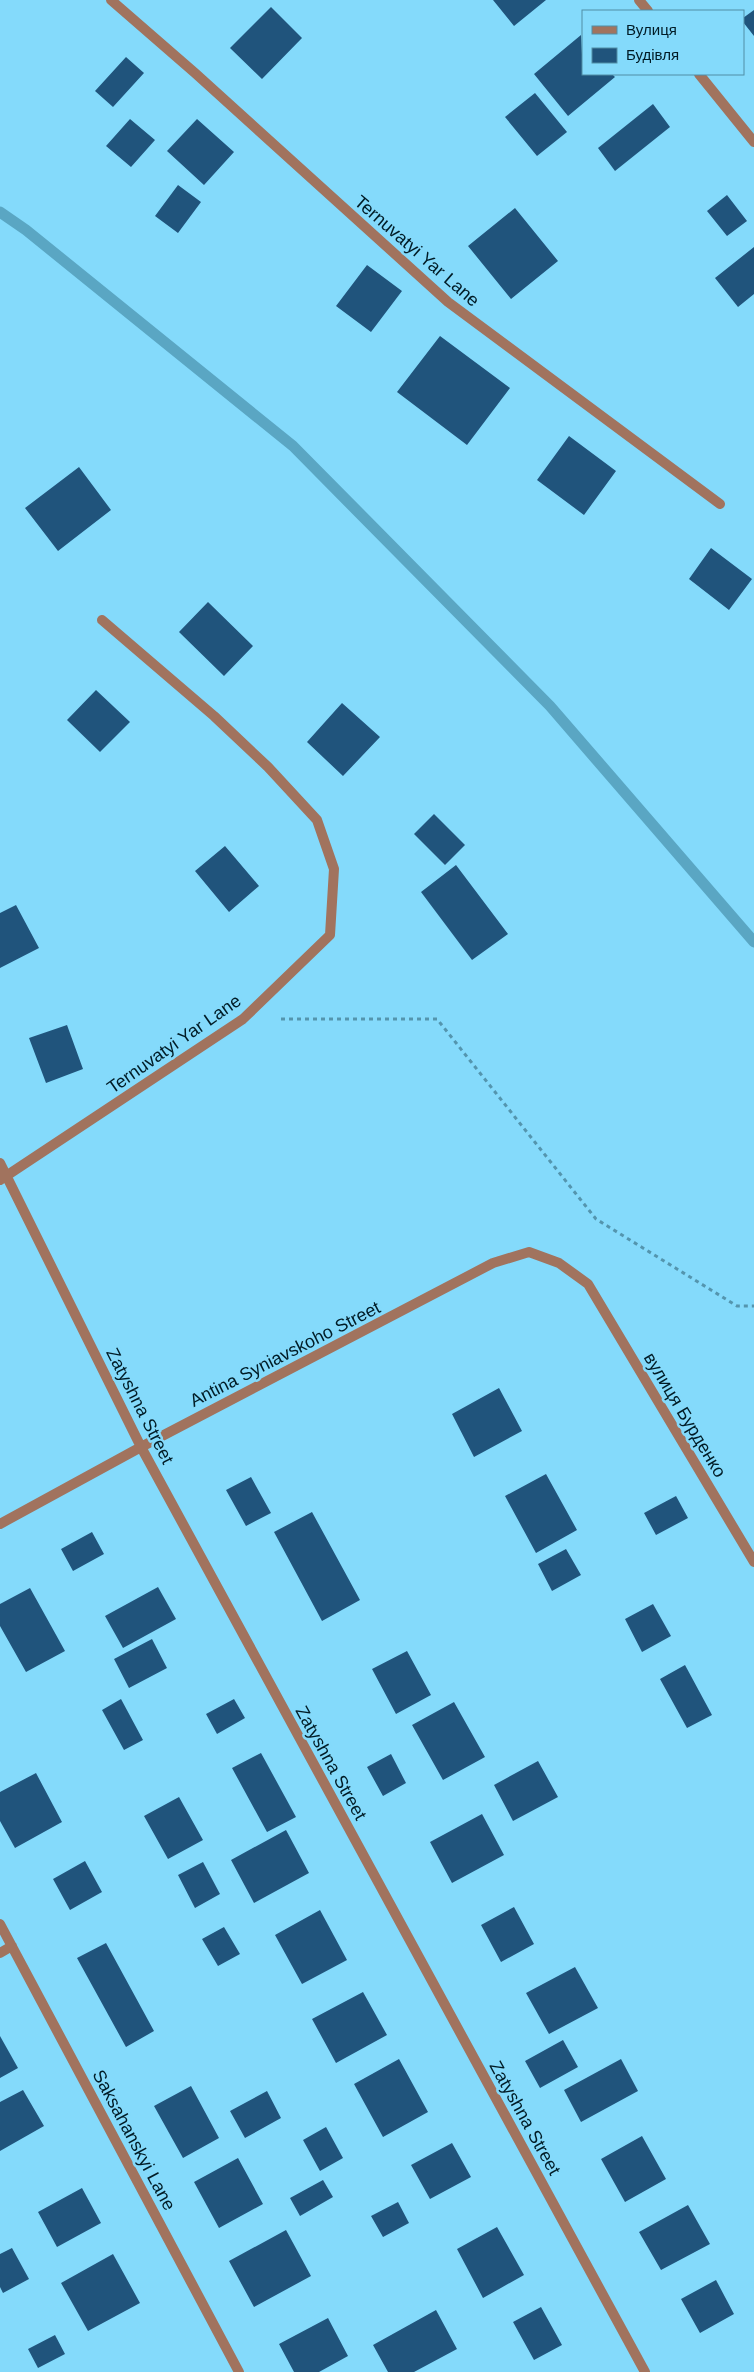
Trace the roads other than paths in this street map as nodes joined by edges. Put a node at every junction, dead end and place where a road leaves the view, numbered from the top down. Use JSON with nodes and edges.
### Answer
{"nodes":[{"id":1,"x":111,"y":0,"type":"edge"},
{"id":2,"x":639,"y":0,"type":"edge"},
{"id":3,"x":647,"y":10,"type":"edge"},
{"id":4,"x":700,"y":75,"type":"edge"},
{"id":5,"x":754,"y":142,"type":"edge"},
{"id":6,"x":720,"y":504,"type":"dead end"},
{"id":7,"x":102,"y":620,"type":"dead end"},
{"id":8,"x":0,"y":1163,"type":"edge"},
{"id":9,"x":4,"y":1178,"type":"edge"},
{"id":10,"x":588,"y":1284,"type":"joint"},
{"id":11,"x":141,"y":1447,"type":"junction"},
{"id":12,"x":0,"y":1524,"type":"edge"},
{"id":13,"x":754,"y":1562,"type":"edge"},
{"id":14,"x":0,"y":1924,"type":"edge"},
{"id":15,"x":12,"y":1946,"type":"junction"},
{"id":16,"x":0,"y":1953,"type":"edge"},
{"id":17,"x":239,"y":2372,"type":"edge"},
{"id":18,"x":645,"y":2372,"type":"edge"}],
"edges":[{"from":1,"to":6,"type":"street","name":"Ternuvatyi Yar Lane"},
{"from":2,"to":3,"type":"street"},
{"from":4,"to":5,"type":"street"},
{"from":7,"to":9,"type":"street","name":"Ternuvatyi Yar Lane"},
{"from":8,"to":9,"type":"street","name":"Zatyshna Street"},
{"from":9,"to":11,"type":"street","name":"Zatyshna Street"},
{"from":10,"to":11,"type":"street","name":"Antina Syniavskoho Street"},
{"from":10,"to":13,"type":"street","name":"вулиця Бурденко"},
{"from":11,"to":12,"type":"street","name":"Antina Syniavskoho Street"},
{"from":11,"to":18,"type":"street","name":"Zatyshna Street"},
{"from":14,"to":15,"type":"street","name":"Saksahanskyi Lane"},
{"from":15,"to":16,"type":"street"},
{"from":15,"to":17,"type":"street","name":"Saksahanskyi Lane"}]}
